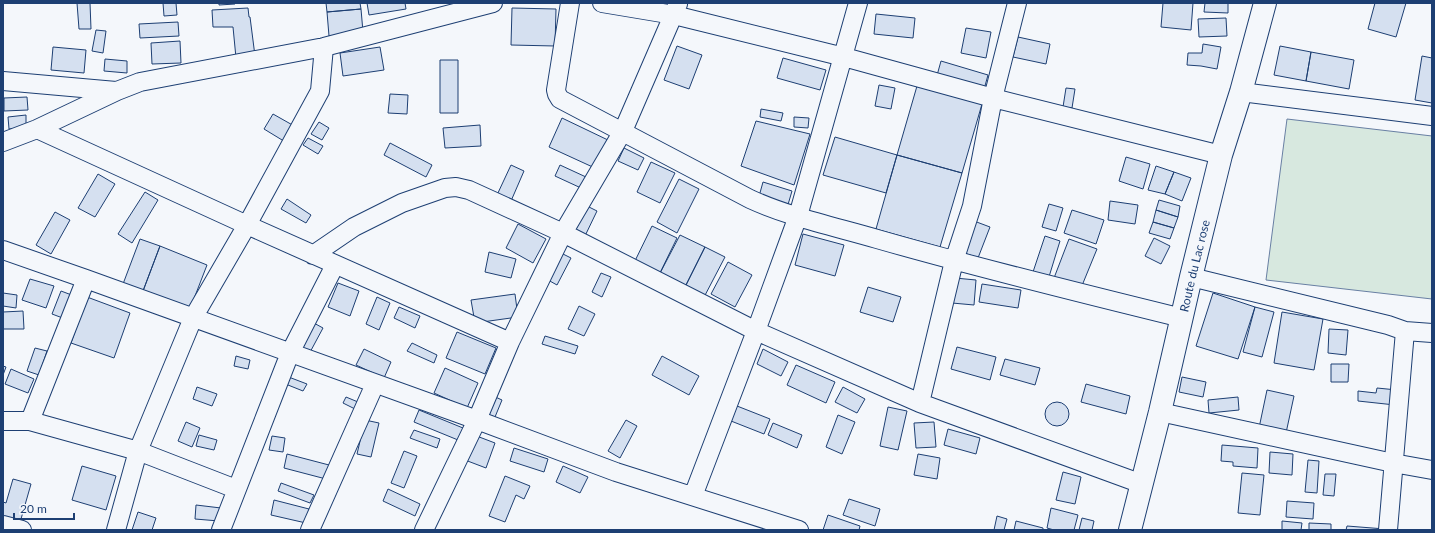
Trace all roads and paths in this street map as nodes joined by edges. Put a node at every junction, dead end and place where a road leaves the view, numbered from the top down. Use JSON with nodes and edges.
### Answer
{"nodes":[{"id":1,"x":493,"y":3,"type":"edge"},
{"id":2,"x":570,"y":3,"type":"edge"},
{"id":3,"x":602,"y":3,"type":"edge"},
{"id":4,"x":858,"y":3,"type":"edge"},
{"id":5,"x":1017,"y":3,"type":"edge"},
{"id":6,"x":1264,"y":3,"type":"edge"},
{"id":7,"x":676,"y":9,"type":"edge"},
{"id":8,"x":324,"y":47,"type":"junction"},
{"id":9,"x":844,"y":57,"type":"junction"},
{"id":10,"x":3,"y":81,"type":"edge"},
{"id":11,"x":117,"y":91,"type":"junction"},
{"id":12,"x":1241,"y":92,"type":"junction"},
{"id":13,"x":993,"y":98,"type":"junction"},
{"id":14,"x":1432,"y":116,"type":"edge"},
{"id":15,"x":38,"y":129,"type":"junction"},
{"id":16,"x":623,"y":131,"type":"junction"},
{"id":17,"x":3,"y":142,"type":"edge"},
{"id":18,"x":1221,"y":155,"type":"junction"},
{"id":19,"x":798,"y":216,"type":"junction"},
{"id":20,"x":247,"y":226,"type":"junction"},
{"id":21,"x":563,"y":233,"type":"junction"},
{"id":22,"x":3,"y":250,"type":"edge"},
{"id":23,"x":313,"y":255,"type":"junction"},
{"id":24,"x":954,"y":261,"type":"junction"},
{"id":25,"x":335,"y":265,"type":"junction"},
{"id":26,"x":1191,"y":276,"type":"junction"},
{"id":27,"x":86,"y":279,"type":"junction"},
{"id":28,"x":193,"y":318,"type":"junction"},
{"id":29,"x":1182,"y":318,"type":"junction"},
{"id":30,"x":756,"y":331,"type":"junction"},
{"id":31,"x":1405,"y":331,"type":"junction"},
{"id":32,"x":1432,"y":333,"type":"edge"},
{"id":33,"x":510,"y":342,"type":"junction"},
{"id":34,"x":290,"y":353,"type":"junction"},
{"id":35,"x":375,"y":384,"type":"junction"},
{"id":36,"x":920,"y":403,"type":"junction"},
{"id":37,"x":1160,"y":412,"type":"junction"},
{"id":38,"x":477,"y":420,"type":"junction"},
{"id":39,"x":3,"y":421,"type":"edge"},
{"id":40,"x":30,"y":421,"type":"junction"},
{"id":41,"x":138,"y":451,"type":"junction"},
{"id":42,"x":1393,"y":463,"type":"junction"},
{"id":43,"x":1432,"y":470,"type":"edge"},
{"id":44,"x":1142,"y":484,"type":"junction"},
{"id":45,"x":236,"y":489,"type":"junction"},
{"id":46,"x":693,"y":496,"type":"junction"},
{"id":47,"x":3,"y":525,"type":"edge"},
{"id":48,"x":22,"y":530,"type":"edge"},
{"id":49,"x":116,"y":530,"type":"edge"},
{"id":50,"x":221,"y":530,"type":"edge"},
{"id":51,"x":310,"y":530,"type":"edge"},
{"id":52,"x":424,"y":530,"type":"edge"},
{"id":53,"x":799,"y":530,"type":"edge"},
{"id":54,"x":1130,"y":530,"type":"edge"},
{"id":55,"x":1388,"y":530,"type":"edge"}],
"edges":[{"from":1,"to":8,"type":"street"},
{"from":2,"to":16,"type":"street"},
{"from":3,"to":7,"type":"street"},
{"from":4,"to":9,"type":"street"},
{"from":5,"to":13,"type":"street"},
{"from":6,"to":12,"type":"main road","name":"Route du Lac rose"},
{"from":7,"to":9,"type":"street"},
{"from":7,"to":16,"type":"street"},
{"from":8,"to":11,"type":"street"},
{"from":8,"to":20,"type":"street"},
{"from":9,"to":13,"type":"street"},
{"from":9,"to":19,"type":"street"},
{"from":10,"to":11,"type":"street"},
{"from":11,"to":15,"type":"street"},
{"from":12,"to":14,"type":"street"},
{"from":12,"to":18,"type":"main road","name":"Route du Lac rose"},
{"from":13,"to":18,"type":"street"},
{"from":13,"to":24,"type":"street"},
{"from":15,"to":17,"type":"street"},
{"from":15,"to":20,"type":"street"},
{"from":16,"to":19,"type":"street"},
{"from":16,"to":21,"type":"street"},
{"from":18,"to":26,"type":"main road","name":"Route du Lac rose"},
{"from":19,"to":24,"type":"street"},
{"from":19,"to":30,"type":"street"},
{"from":20,"to":23,"type":"street"},
{"from":20,"to":28,"type":"street"},
{"from":21,"to":23,"type":"street"},
{"from":21,"to":30,"type":"street"},
{"from":21,"to":33,"type":"street"},
{"from":22,"to":27,"type":"street"},
{"from":23,"to":25,"type":"street"},
{"from":24,"to":29,"type":"street"},
{"from":24,"to":36,"type":"street"},
{"from":25,"to":33,"type":"street"},
{"from":25,"to":34,"type":"street"},
{"from":26,"to":29,"type":"main road","name":"Route du Lac rose"},
{"from":26,"to":31,"type":"street"},
{"from":27,"to":28,"type":"street"},
{"from":27,"to":40,"type":"street"},
{"from":28,"to":34,"type":"street"},
{"from":28,"to":41,"type":"street"},
{"from":29,"to":37,"type":"main road","name":"Route du Lac rose"},
{"from":30,"to":36,"type":"street"},
{"from":30,"to":46,"type":"street"},
{"from":31,"to":32,"type":"street"},
{"from":31,"to":42,"type":"street"},
{"from":33,"to":38,"type":"street"},
{"from":34,"to":35,"type":"street"},
{"from":34,"to":45,"type":"street"},
{"from":35,"to":38,"type":"street"},
{"from":35,"to":51,"type":"street"},
{"from":36,"to":44,"type":"street"},
{"from":37,"to":42,"type":"street"},
{"from":37,"to":44,"type":"main road","name":"Route du Lac rose"},
{"from":38,"to":46,"type":"street"},
{"from":38,"to":52,"type":"street"},
{"from":39,"to":40,"type":"street"},
{"from":40,"to":41,"type":"street"},
{"from":41,"to":45,"type":"street"},
{"from":41,"to":49,"type":"street"},
{"from":42,"to":43,"type":"street"},
{"from":42,"to":55,"type":"street"},
{"from":44,"to":54,"type":"main road","name":"Route du Lac rose"},
{"from":45,"to":50,"type":"street"},
{"from":46,"to":53,"type":"street"},
{"from":47,"to":48,"type":"street"}]}
